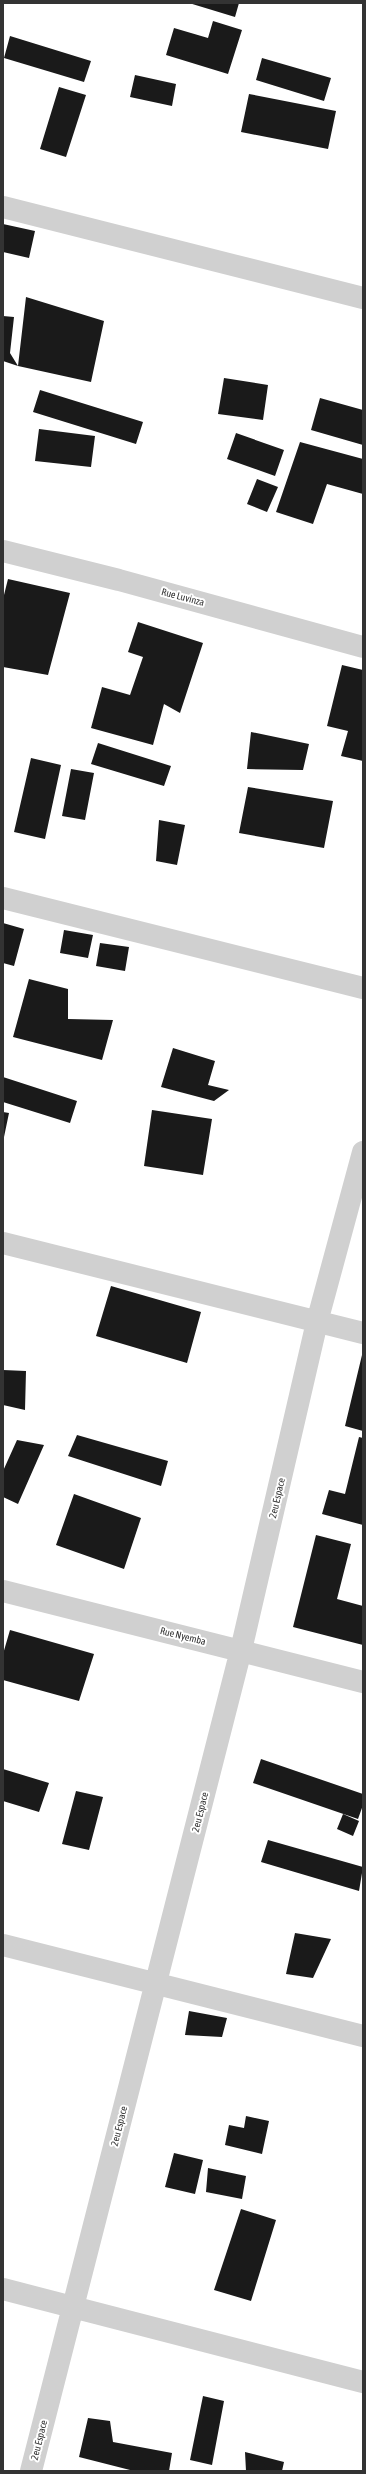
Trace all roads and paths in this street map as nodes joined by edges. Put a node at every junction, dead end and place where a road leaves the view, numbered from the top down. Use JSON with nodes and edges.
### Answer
{"nodes":[{"id":1,"x":3,"y":207,"type":"edge"},
{"id":2,"x":363,"y":298,"type":"edge"},
{"id":3,"x":3,"y":551,"type":"edge"},
{"id":4,"x":363,"y":647,"type":"edge"},
{"id":5,"x":3,"y":898,"type":"edge"},
{"id":6,"x":363,"y":988,"type":"edge"},
{"id":7,"x":363,"y":1152,"type":"edge"},
{"id":8,"x":3,"y":1244,"type":"edge"},
{"id":9,"x":317,"y":1322,"type":"junction"},
{"id":10,"x":363,"y":1333,"type":"edge"},
{"id":11,"x":3,"y":1591,"type":"edge"},
{"id":12,"x":242,"y":1650,"type":"junction"},
{"id":13,"x":363,"y":1682,"type":"edge"},
{"id":14,"x":3,"y":1945,"type":"edge"},
{"id":15,"x":156,"y":1983,"type":"junction"},
{"id":16,"x":363,"y":2036,"type":"edge"},
{"id":17,"x":3,"y":2289,"type":"edge"},
{"id":18,"x":73,"y":2308,"type":"junction"},
{"id":19,"x":363,"y":2382,"type":"edge"},
{"id":20,"x":31,"y":2471,"type":"edge"}],
"edges":[{"from":1,"to":2,"type":"street"},
{"from":3,"to":4,"type":"street","name":"Rue Luvinza"},
{"from":5,"to":6,"type":"street"},
{"from":7,"to":9,"type":"street","name":"2eu Espace"},
{"from":8,"to":9,"type":"street"},
{"from":9,"to":10,"type":"street"},
{"from":9,"to":12,"type":"street","name":"2eu Espace"},
{"from":11,"to":12,"type":"street","name":"Rue Nyemba"},
{"from":12,"to":13,"type":"street","name":"Rue Nyemba"},
{"from":12,"to":15,"type":"street","name":"2eu Espace"},
{"from":14,"to":15,"type":"street"},
{"from":15,"to":16,"type":"street"},
{"from":15,"to":18,"type":"street","name":"2eu Espace"},
{"from":17,"to":18,"type":"street"},
{"from":18,"to":19,"type":"street"},
{"from":18,"to":20,"type":"street","name":"2eu Espace"}]}
